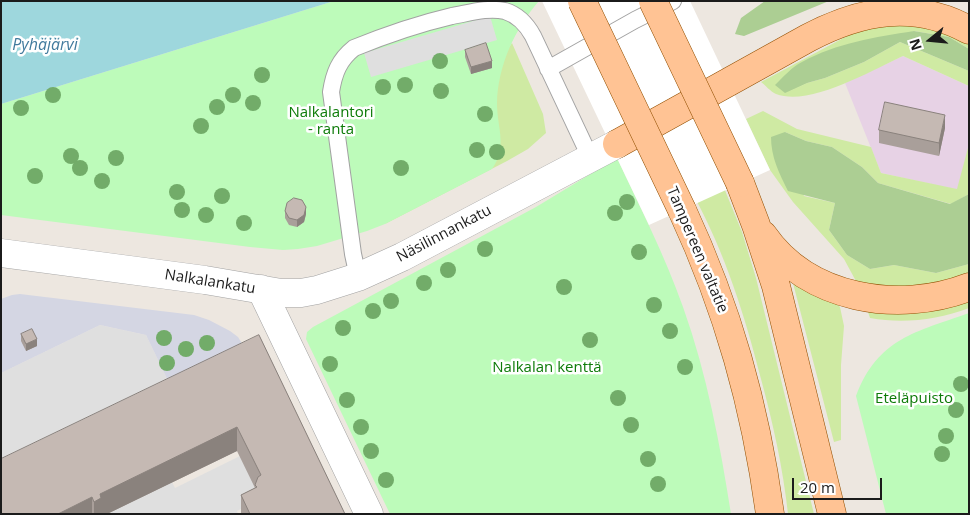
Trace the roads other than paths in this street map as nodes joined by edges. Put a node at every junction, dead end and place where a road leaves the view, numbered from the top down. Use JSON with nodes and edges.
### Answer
{"nodes":[{"id":1,"x":582,"y":1,"type":"edge"},
{"id":2,"x":653,"y":1,"type":"edge"},
{"id":3,"x":673,"y":1,"type":"edge"},
{"id":4,"x":969,"y":30,"type":"edge"},
{"id":5,"x":548,"y":69,"type":"junction"},
{"id":6,"x":616,"y":144,"type":"joint"},
{"id":7,"x":590,"y":158,"type":"junction"},
{"id":8,"x":756,"y":225,"type":"junction"},
{"id":9,"x":1,"y":253,"type":"edge"},
{"id":10,"x":358,"y":277,"type":"junction"},
{"id":11,"x":969,"y":287,"type":"edge"},
{"id":12,"x":261,"y":289,"type":"junction"},
{"id":13,"x":369,"y":514,"type":"edge"},
{"id":14,"x":770,"y":514,"type":"edge"},
{"id":15,"x":832,"y":514,"type":"edge"}],
"edges":[{"from":1,"to":14,"type":"main road","name":"Tampereen valtatie","bridge":true},
{"from":2,"to":8,"type":"main road","bridge":true},
{"from":3,"to":5,"type":"lane"},
{"from":4,"to":6,"type":"main road"},
{"from":5,"to":7,"type":"lane"},
{"from":5,"to":10,"type":"lane"},
{"from":6,"to":7,"type":"street","name":"Näsilinnankatu"},
{"from":7,"to":10,"type":"street","name":"Näsilinnankatu"},
{"from":8,"to":11,"type":"main road"},
{"from":8,"to":15,"type":"main road"},
{"from":9,"to":12,"type":"street","name":"Nalkalankatu"},
{"from":10,"to":12,"type":"street","name":"Näsilinnankatu"},
{"from":12,"to":13,"type":"street","name":"Nalkalankatu"}]}
